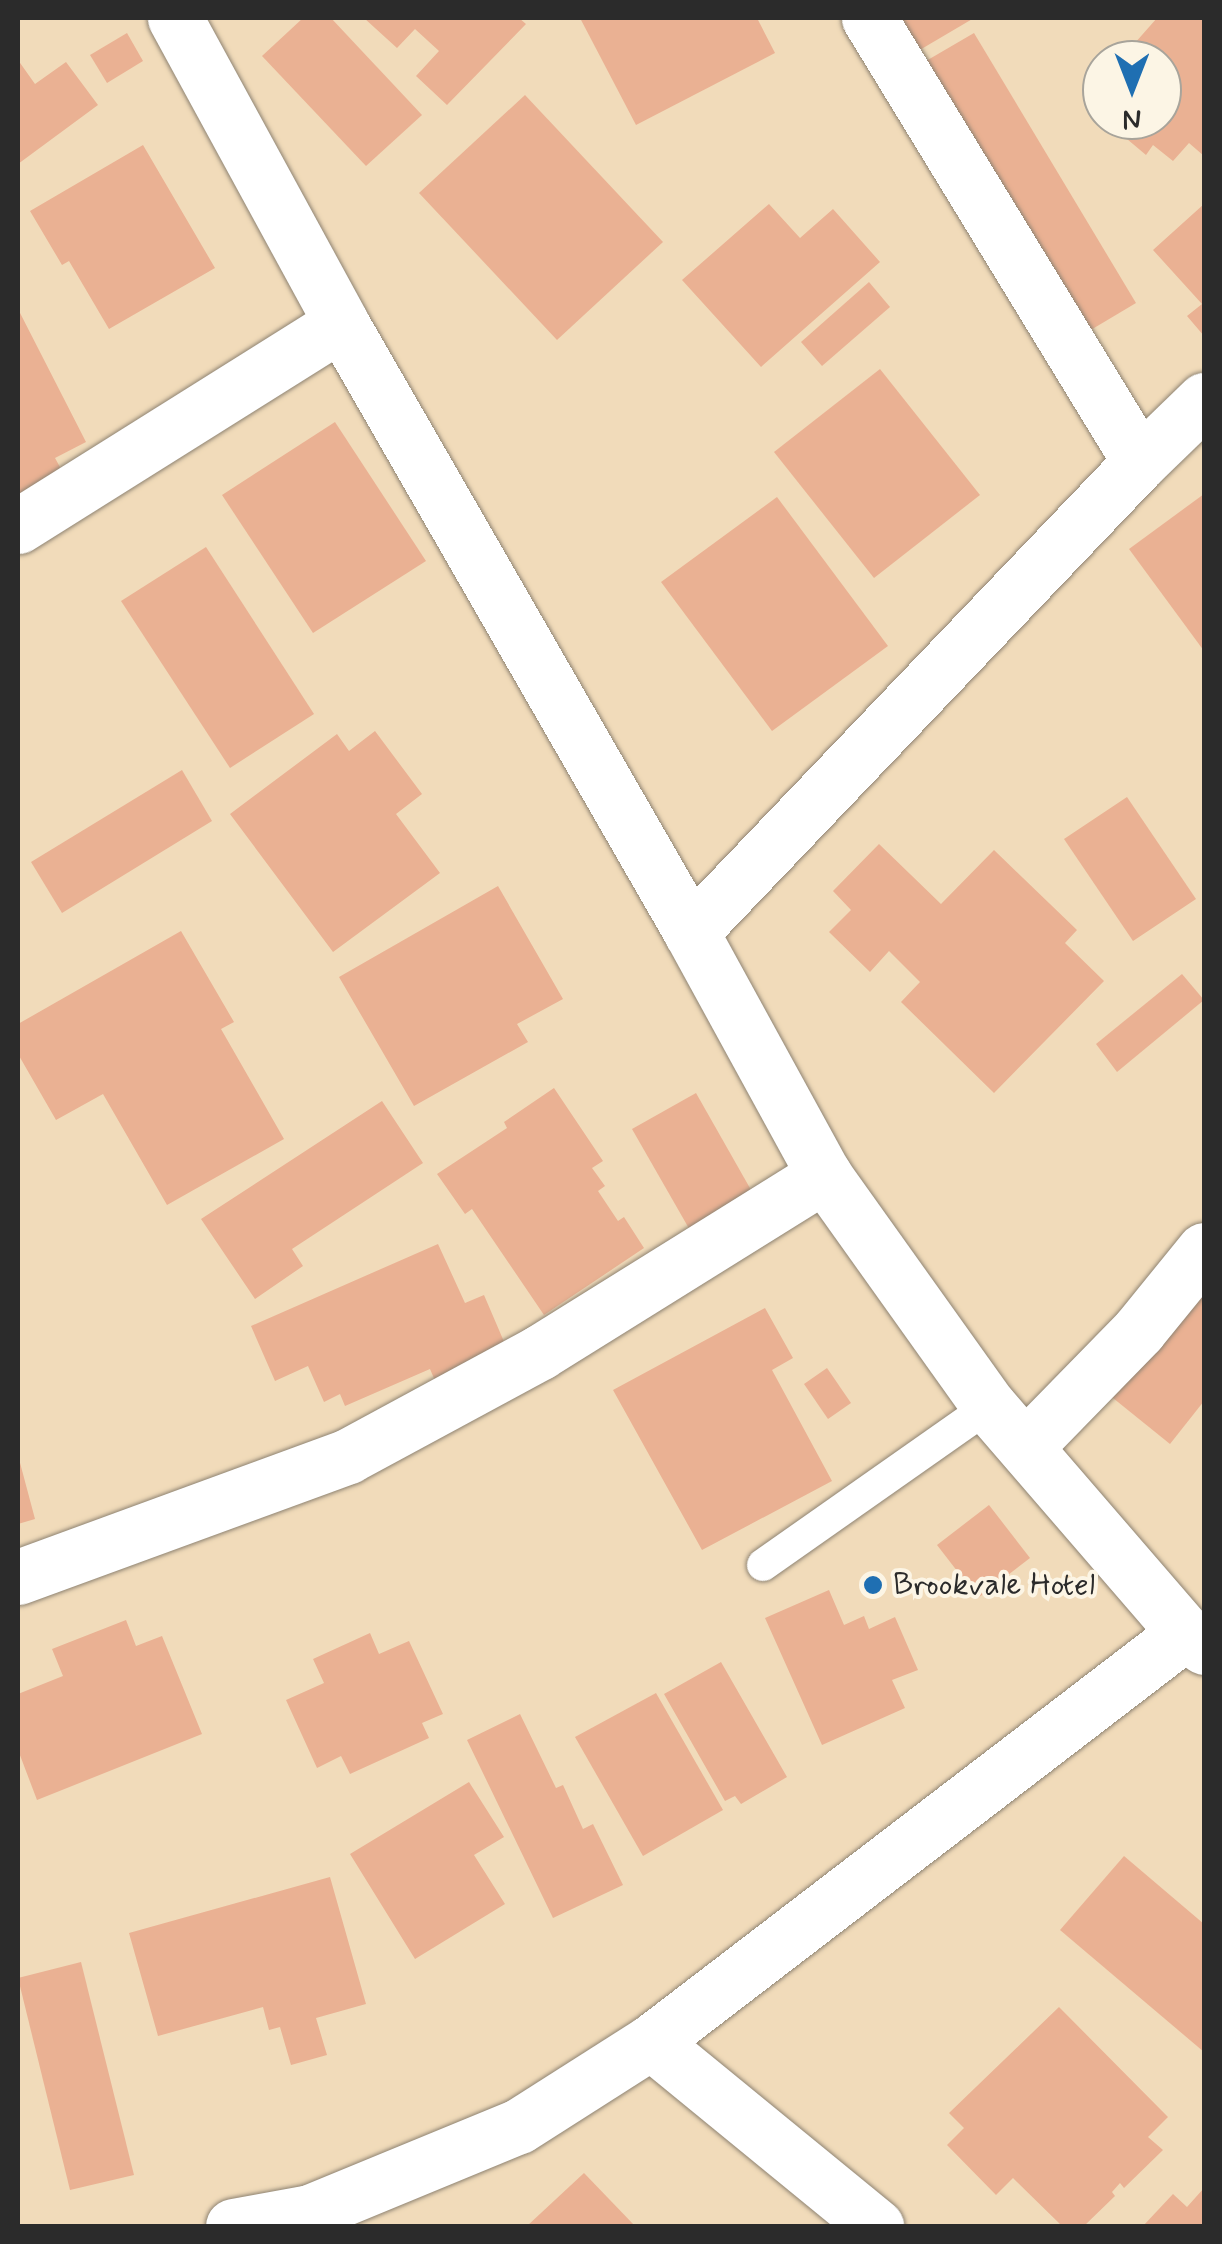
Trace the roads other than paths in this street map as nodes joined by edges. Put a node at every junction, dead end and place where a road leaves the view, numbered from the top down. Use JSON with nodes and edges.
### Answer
{"nodes":[{"id":1,"x":175,"y":18,"type":"edge"},
{"id":2,"x":869,"y":18,"type":"edge"},
{"id":3,"x":341,"y":323,"type":"junction"},
{"id":4,"x":1204,"y":400,"type":"edge"},
{"id":5,"x":1140,"y":462,"type":"junction"},
{"id":6,"x":18,"y":526,"type":"edge"},
{"id":7,"x":691,"y":932,"type":"junction"},
{"id":8,"x":824,"y":1175,"type":"junction"},
{"id":9,"x":1204,"y":1250,"type":"edge"},
{"id":10,"x":989,"y":1406,"type":"junction"},
{"id":11,"x":1025,"y":1447,"type":"junction"},
{"id":12,"x":763,"y":1565,"type":"dead end"},
{"id":13,"x":18,"y":1577,"type":"edge"},
{"id":14,"x":1195,"y":1640,"type":"edge"},
{"id":15,"x":651,"y":2042,"type":"junction"},
{"id":16,"x":233,"y":2226,"type":"edge"},
{"id":17,"x":876,"y":2226,"type":"edge"}],
"edges":[{"from":1,"to":3,"type":"street"},
{"from":2,"to":5,"type":"street"},
{"from":3,"to":6,"type":"street"},
{"from":3,"to":7,"type":"street"},
{"from":4,"to":5,"type":"street"},
{"from":5,"to":7,"type":"street"},
{"from":7,"to":8,"type":"street"},
{"from":8,"to":10,"type":"street"},
{"from":8,"to":13,"type":"street"},
{"from":9,"to":11,"type":"street"},
{"from":10,"to":11,"type":"street"},
{"from":10,"to":12,"type":"lane"},
{"from":11,"to":14,"type":"street"},
{"from":14,"to":15,"type":"street"},
{"from":15,"to":16,"type":"street"},
{"from":15,"to":17,"type":"street"}]}
